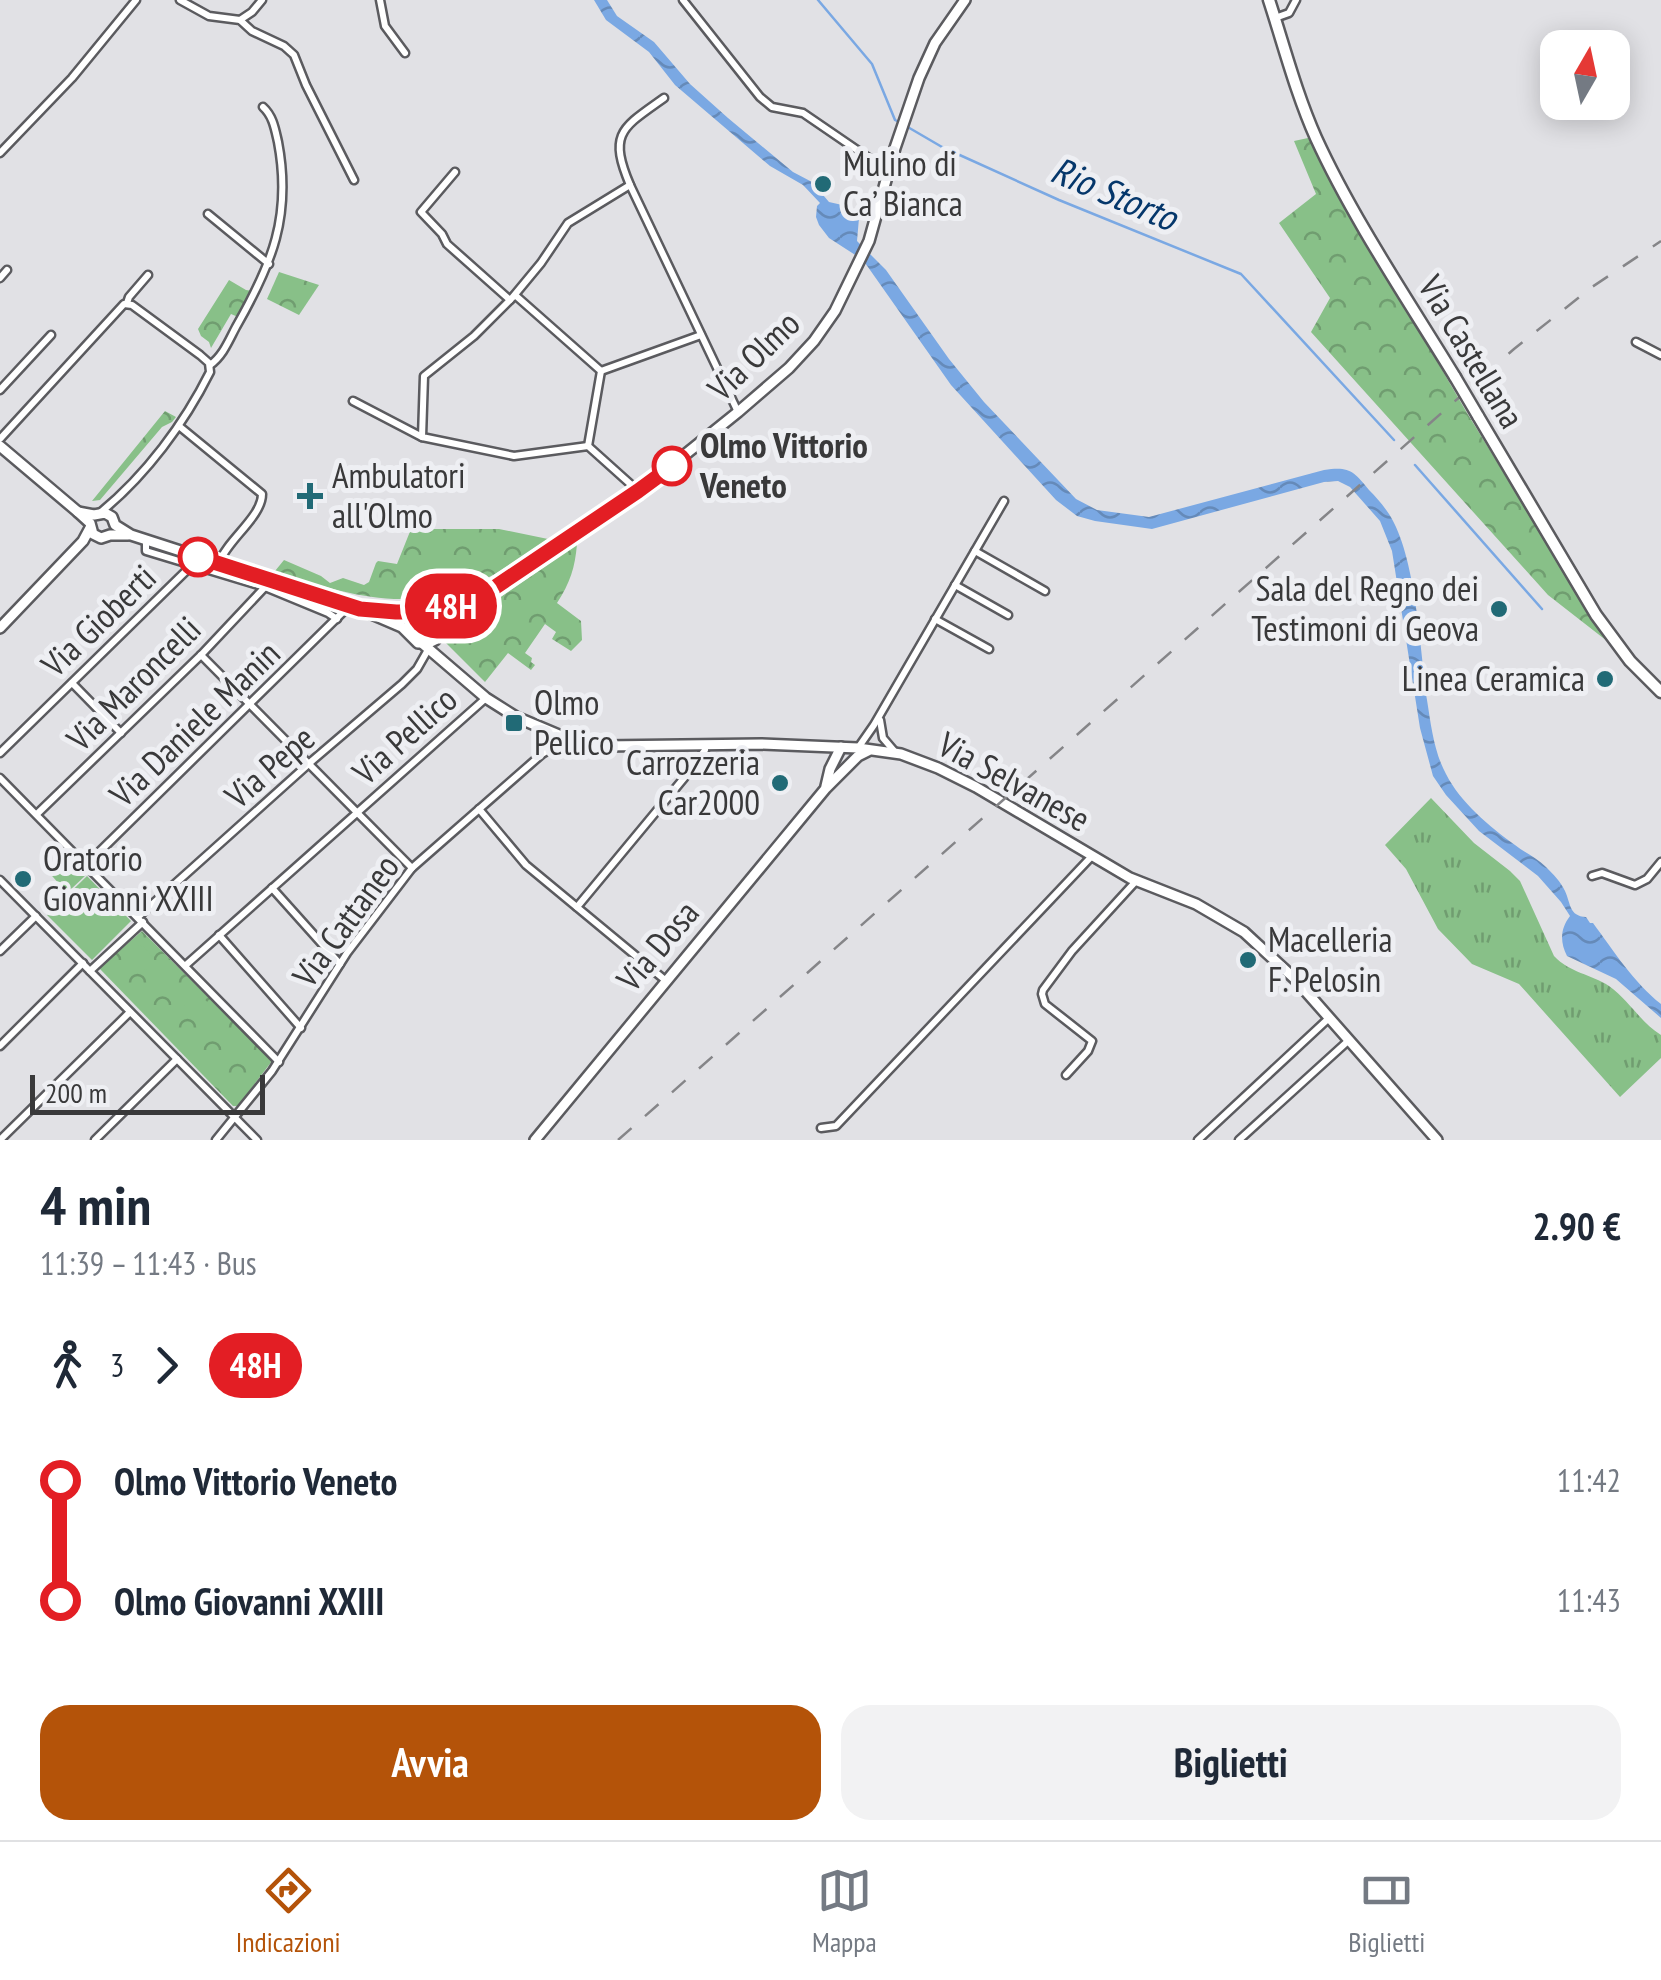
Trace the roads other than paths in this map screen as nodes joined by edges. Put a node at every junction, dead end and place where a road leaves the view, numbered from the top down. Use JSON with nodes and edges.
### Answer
{"nodes":[{"id":1,"x":136,"y":0,"type":"edge"},
{"id":2,"x":180,"y":0,"type":"edge"},
{"id":3,"x":262,"y":0,"type":"edge"},
{"id":4,"x":380,"y":0,"type":"edge"},
{"id":5,"x":683,"y":0,"type":"edge"},
{"id":6,"x":965,"y":0,"type":"edge"},
{"id":7,"x":1269,"y":0,"type":"edge"},
{"id":8,"x":1296,"y":0,"type":"edge"},
{"id":9,"x":1275,"y":18,"type":"junction"},
{"id":10,"x":240,"y":20,"type":"junction"},
{"id":11,"x":406,"y":53,"type":"dead end"},
{"id":12,"x":664,"y":98,"type":"dead end"},
{"id":13,"x":263,"y":107,"type":"dead end"},
{"id":14,"x":0,"y":153,"type":"edge"},
{"id":15,"x":455,"y":172,"type":"dead end"},
{"id":16,"x":888,"y":172,"type":"junction"},
{"id":17,"x":354,"y":180,"type":"dead end"},
{"id":18,"x":630,"y":185,"type":"junction"},
{"id":19,"x":208,"y":214,"type":"dead end"},
{"id":20,"x":269,"y":264,"type":"junction"},
{"id":21,"x":6,"y":270,"type":"dead end"},
{"id":22,"x":148,"y":275,"type":"dead end"},
{"id":23,"x":0,"y":278,"type":"edge"},
{"id":24,"x":512,"y":298,"type":"junction"},
{"id":25,"x":127,"y":303,"type":"junction"},
{"id":26,"x":701,"y":335,"type":"junction"},
{"id":27,"x":51,"y":336,"type":"dead end"},
{"id":28,"x":1636,"y":342,"type":"dead end"},
{"id":29,"x":1661,"y":355,"type":"edge"},
{"id":30,"x":210,"y":364,"type":"junction"},
{"id":31,"x":601,"y":371,"type":"junction"},
{"id":32,"x":0,"y":390,"type":"edge"},
{"id":33,"x":353,"y":402,"type":"dead end"},
{"id":34,"x":738,"y":412,"type":"junction"},
{"id":35,"x":179,"y":426,"type":"junction"},
{"id":36,"x":422,"y":437,"type":"junction"},
{"id":37,"x":0,"y":442,"type":"edge"},
{"id":38,"x":588,"y":446,"type":"junction"},
{"id":39,"x":638,"y":491,"type":"junction"},
{"id":40,"x":118,"y":499,"type":"junction"},
{"id":41,"x":1004,"y":502,"type":"dead end"},
{"id":42,"x":94,"y":520,"type":"junction"},
{"id":43,"x":110,"y":530,"type":"junction"},
{"id":44,"x":146,"y":540,"type":"junction"},
{"id":45,"x":83,"y":541,"type":"junction"},
{"id":46,"x":975,"y":551,"type":"junction"},
{"id":47,"x":219,"y":564,"type":"junction"},
{"id":48,"x":188,"y":565,"type":"junction"},
{"id":49,"x":266,"y":584,"type":"junction"},
{"id":50,"x":955,"y":585,"type":"junction"},
{"id":51,"x":1045,"y":591,"type":"dead end"},
{"id":52,"x":479,"y":598,"type":"junction"},
{"id":53,"x":355,"y":607,"type":"junction"},
{"id":54,"x":434,"y":610,"type":"junction"},
{"id":55,"x":412,"y":612,"type":"junction"},
{"id":56,"x":1008,"y":615,"type":"dead end"},
{"id":57,"x":338,"y":619,"type":"junction"},
{"id":58,"x":935,"y":619,"type":"junction"},
{"id":59,"x":0,"y":628,"type":"edge"},
{"id":60,"x":407,"y":632,"type":"junction"},
{"id":61,"x":441,"y":632,"type":"junction"},
{"id":62,"x":426,"y":646,"type":"junction"},
{"id":63,"x":989,"y":648,"type":"dead end"},
{"id":64,"x":201,"y":655,"type":"junction"},
{"id":65,"x":72,"y":683,"type":"junction"},
{"id":66,"x":472,"y":685,"type":"junction"},
{"id":67,"x":1661,"y":692,"type":"edge"},
{"id":68,"x":486,"y":698,"type":"junction"},
{"id":69,"x":250,"y":704,"type":"junction"},
{"id":70,"x":880,"y":714,"type":"junction"},
{"id":71,"x":539,"y":728,"type":"junction"},
{"id":72,"x":122,"y":734,"type":"junction"},
{"id":73,"x":557,"y":736,"type":"junction"},
{"id":74,"x":568,"y":739,"type":"junction"},
{"id":75,"x":706,"y":744,"type":"junction"},
{"id":76,"x":816,"y":746,"type":"junction"},
{"id":77,"x":841,"y":746,"type":"junction"},
{"id":78,"x":858,"y":748,"type":"junction"},
{"id":79,"x":876,"y":749,"type":"junction"},
{"id":80,"x":0,"y":753,"type":"edge"},
{"id":81,"x":542,"y":754,"type":"junction"},
{"id":82,"x":896,"y":754,"type":"junction"},
{"id":83,"x":309,"y":764,"type":"junction"},
{"id":84,"x":830,"y":769,"type":"junction"},
{"id":85,"x":842,"y":773,"type":"junction"},
{"id":86,"x":0,"y":778,"type":"edge"},
{"id":87,"x":826,"y":788,"type":"junction"},
{"id":88,"x":479,"y":809,"type":"junction"},
{"id":89,"x":358,"y":812,"type":"junction"},
{"id":90,"x":37,"y":814,"type":"junction"},
{"id":91,"x":1092,"y":856,"type":"junction"},
{"id":92,"x":1661,"y":862,"type":"edge"},
{"id":93,"x":87,"y":864,"type":"junction"},
{"id":94,"x":412,"y":868,"type":"junction"},
{"id":95,"x":1592,"y":876,"type":"dead end"},
{"id":96,"x":0,"y":880,"type":"edge"},
{"id":97,"x":1137,"y":880,"type":"junction"},
{"id":98,"x":272,"y":888,"type":"junction"},
{"id":99,"x":577,"y":907,"type":"junction"},
{"id":100,"x":36,"y":916,"type":"junction"},
{"id":101,"x":140,"y":919,"type":"junction"},
{"id":102,"x":219,"y":935,"type":"junction"},
{"id":103,"x":0,"y":951,"type":"edge"},
{"id":104,"x":83,"y":964,"type":"junction"},
{"id":105,"x":340,"y":964,"type":"junction"},
{"id":106,"x":186,"y":966,"type":"junction"},
{"id":107,"x":90,"y":971,"type":"junction"},
{"id":108,"x":665,"y":980,"type":"junction"},
{"id":109,"x":130,"y":1012,"type":"junction"},
{"id":110,"x":1329,"y":1018,"type":"junction"},
{"id":111,"x":301,"y":1028,"type":"junction"},
{"id":112,"x":1348,"y":1041,"type":"junction"},
{"id":113,"x":0,"y":1046,"type":"edge"},
{"id":114,"x":177,"y":1059,"type":"junction"},
{"id":115,"x":279,"y":1062,"type":"junction"},
{"id":116,"x":1066,"y":1074,"type":"dead end"},
{"id":117,"x":235,"y":1118,"type":"junction"},
{"id":118,"x":821,"y":1128,"type":"dead end"},
{"id":119,"x":0,"y":1140,"type":"edge"},
{"id":120,"x":95,"y":1140,"type":"edge"},
{"id":121,"x":216,"y":1140,"type":"edge"},
{"id":122,"x":257,"y":1140,"type":"edge"},
{"id":123,"x":535,"y":1140,"type":"edge"},
{"id":124,"x":1198,"y":1140,"type":"edge"},
{"id":125,"x":1239,"y":1140,"type":"edge"},
{"id":126,"x":1437,"y":1140,"type":"edge"}],
"edges":[{"from":1,"to":14,"type":"street"},
{"from":2,"to":10,"type":"street"},
{"from":3,"to":10,"type":"street"},
{"from":4,"to":11,"type":"street"},
{"from":5,"to":16,"type":"street"},
{"from":6,"to":16,"type":"street","name":"Via Olmo"},
{"from":7,"to":9,"type":"main road","name":"Via Castellana"},
{"from":8,"to":9,"type":"street"},
{"from":9,"to":67,"type":"main road","name":"Via Castellana","bridge":true},
{"from":10,"to":17,"type":"street"},
{"from":12,"to":18,"type":"street"},
{"from":13,"to":20,"type":"street"},
{"from":15,"to":24,"type":"street"},
{"from":16,"to":34,"type":"street","name":"Via Olmo"},
{"from":18,"to":24,"type":"street"},
{"from":18,"to":26,"type":"street"},
{"from":19,"to":20,"type":"street"},
{"from":20,"to":30,"type":"street"},
{"from":21,"to":23,"type":"street"},
{"from":22,"to":25,"type":"street"},
{"from":24,"to":31,"type":"street"},
{"from":24,"to":36,"type":"street"},
{"from":25,"to":30,"type":"street"},
{"from":25,"to":37,"type":"street"},
{"from":26,"to":31,"type":"street"},
{"from":26,"to":34,"type":"street"},
{"from":27,"to":32,"type":"street"},
{"from":28,"to":29,"type":"street"},
{"from":30,"to":35,"type":"street"},
{"from":31,"to":38,"type":"street"},
{"from":33,"to":36,"type":"street"},
{"from":34,"to":39,"type":"street","name":"Via Olmo"},
{"from":35,"to":40,"type":"street"},
{"from":35,"to":47,"type":"street"},
{"from":36,"to":38,"type":"street"},
{"from":37,"to":42,"type":"street"},
{"from":38,"to":39,"type":"street"},
{"from":39,"to":52,"type":"street","name":"Via Olmo"},
{"from":40,"to":42,"type":"street"},
{"from":40,"to":43,"type":"street"},
{"from":41,"to":46,"type":"street"},
{"from":42,"to":43,"type":"street"},
{"from":42,"to":43,"type":"street"},
{"from":42,"to":45,"type":"street"},
{"from":43,"to":44,"type":"street","name":"Via Olmo"},
{"from":43,"to":45,"type":"street","name":"Via Olmo"},
{"from":44,"to":47,"type":"street","name":"Via Olmo"},
{"from":44,"to":48,"type":"street","name":"Via Olmo"},
{"from":45,"to":59,"type":"street"},
{"from":46,"to":50,"type":"street"},
{"from":46,"to":51,"type":"street"},
{"from":47,"to":49,"type":"street","name":"Via Olmo"},
{"from":48,"to":49,"type":"street","name":"Via Olmo"},
{"from":48,"to":65,"type":"street","name":"Via Gioberti"},
{"from":49,"to":53,"type":"street","name":"Via Olmo"},
{"from":49,"to":57,"type":"street","name":"Via Olmo"},
{"from":49,"to":64,"type":"street","name":"Via Maroncelli"},
{"from":50,"to":56,"type":"street"},
{"from":50,"to":58,"type":"street"},
{"from":52,"to":54,"type":"street","name":"Via Olmo"},
{"from":52,"to":61,"type":"street","name":"Via Olmo"},
{"from":53,"to":55,"type":"street","name":"Via Olmo"},
{"from":53,"to":57,"type":"street","name":"Via Daniele Manin"},
{"from":53,"to":60,"type":"street","name":"Via Olmo"},
{"from":54,"to":55,"type":"street","name":"Via Olmo"},
{"from":54,"to":61,"type":"street"},
{"from":55,"to":60,"type":"street"},
{"from":57,"to":69,"type":"street","name":"Via Daniele Manin"},
{"from":58,"to":63,"type":"street"},
{"from":58,"to":70,"type":"street"},
{"from":60,"to":62,"type":"street","name":"Via Olmo"},
{"from":61,"to":62,"type":"street","name":"Via Olmo"},
{"from":61,"to":66,"type":"street","name":"Via Selvanese"},
{"from":62,"to":66,"type":"street","name":"Via Selvanese"},
{"from":62,"to":83,"type":"street","name":"Via Pepe"},
{"from":64,"to":69,"type":"street","name":"Via Pellico"},
{"from":64,"to":72,"type":"street","name":"Via Maroncelli"},
{"from":65,"to":72,"type":"street"},
{"from":65,"to":80,"type":"street","name":"Via Gioberti"},
{"from":66,"to":68,"type":"street","name":"Via Selvanese"},
{"from":68,"to":71,"type":"street","name":"Via Selvanese"},
{"from":68,"to":89,"type":"street","name":"Via Pellico"},
{"from":69,"to":83,"type":"street","name":"Via Pellico"},
{"from":69,"to":93,"type":"street","name":"Via Daniele Manin"},
{"from":70,"to":78,"type":"street"},
{"from":70,"to":82,"type":"street"},
{"from":71,"to":73,"type":"street","name":"Via Selvanese"},
{"from":71,"to":81,"type":"street"},
{"from":72,"to":90,"type":"street","name":"Via Maroncelli"},
{"from":73,"to":74,"type":"street","name":"Via Selvanese"},
{"from":73,"to":81,"type":"street","name":"Via Cattaneo"},
{"from":74,"to":75,"type":"street","name":"Via Selvanese"},
{"from":74,"to":81,"type":"street","name":"Via Cattaneo"},
{"from":75,"to":76,"type":"street","name":"Via Selvanese"},
{"from":75,"to":99,"type":"street"},
{"from":76,"to":77,"type":"street","name":"Via Selvanese"},
{"from":76,"to":84,"type":"street"},
{"from":77,"to":78,"type":"street","name":"Via Selvanese"},
{"from":77,"to":84,"type":"street"},
{"from":77,"to":85,"type":"street"},
{"from":78,"to":79,"type":"street","name":"Via Selvanese"},
{"from":79,"to":82,"type":"street","name":"Via Selvanese"},
{"from":79,"to":85,"type":"street","name":"Via Dosa"},
{"from":81,"to":88,"type":"street","name":"Via Cattaneo"},
{"from":82,"to":91,"type":"street","name":"Via Selvanese"},
{"from":83,"to":89,"type":"street","name":"Via Pellico"},
{"from":83,"to":101,"type":"street","name":"Via Pepe"},
{"from":84,"to":87,"type":"street"},
{"from":85,"to":87,"type":"street","name":"Via Dosa"},
{"from":86,"to":90,"type":"street"},
{"from":87,"to":108,"type":"street","name":"Via Dosa"},
{"from":88,"to":94,"type":"street","name":"Via Cattaneo"},
{"from":88,"to":99,"type":"street"},
{"from":89,"to":94,"type":"street","name":"Via Pellico"},
{"from":89,"to":98,"type":"street","name":"Via Pellico"},
{"from":90,"to":93,"type":"street"},
{"from":91,"to":97,"type":"street","name":"Via Selvanese"},
{"from":91,"to":118,"type":"street"},
{"from":92,"to":95,"type":"street"},
{"from":93,"to":101,"type":"street"},
{"from":94,"to":105,"type":"street","name":"Via Cattaneo"},
{"from":96,"to":100,"type":"street"},
{"from":97,"to":110,"type":"street","name":"Via Selvanese"},
{"from":97,"to":116,"type":"street"},
{"from":98,"to":102,"type":"street","name":"Via Pellico"},
{"from":98,"to":105,"type":"street"},
{"from":99,"to":108,"type":"street"},
{"from":100,"to":103,"type":"street"},
{"from":100,"to":104,"type":"street"},
{"from":101,"to":106,"type":"street"},
{"from":101,"to":107,"type":"street","name":"Via Pepe"},
{"from":102,"to":106,"type":"street","name":"Via Pellico"},
{"from":102,"to":111,"type":"street"},
{"from":104,"to":107,"type":"street"},
{"from":104,"to":113,"type":"street"},
{"from":105,"to":111,"type":"street","name":"Via Cattaneo"},
{"from":106,"to":115,"type":"street"},
{"from":107,"to":109,"type":"street"},
{"from":108,"to":123,"type":"street","name":"Via Dosa"},
{"from":109,"to":114,"type":"street"},
{"from":109,"to":119,"type":"street"},
{"from":110,"to":112,"type":"street","name":"Via Selvanese"},
{"from":110,"to":124,"type":"street"},
{"from":111,"to":115,"type":"street","name":"Via Cattaneo"},
{"from":112,"to":125,"type":"street"},
{"from":112,"to":126,"type":"street","name":"Via Selvanese"},
{"from":114,"to":117,"type":"street"},
{"from":114,"to":120,"type":"street"},
{"from":115,"to":117,"type":"street","name":"Via Cattaneo"},
{"from":117,"to":121,"type":"street","name":"Via Cattaneo"},
{"from":117,"to":122,"type":"street"}]}
